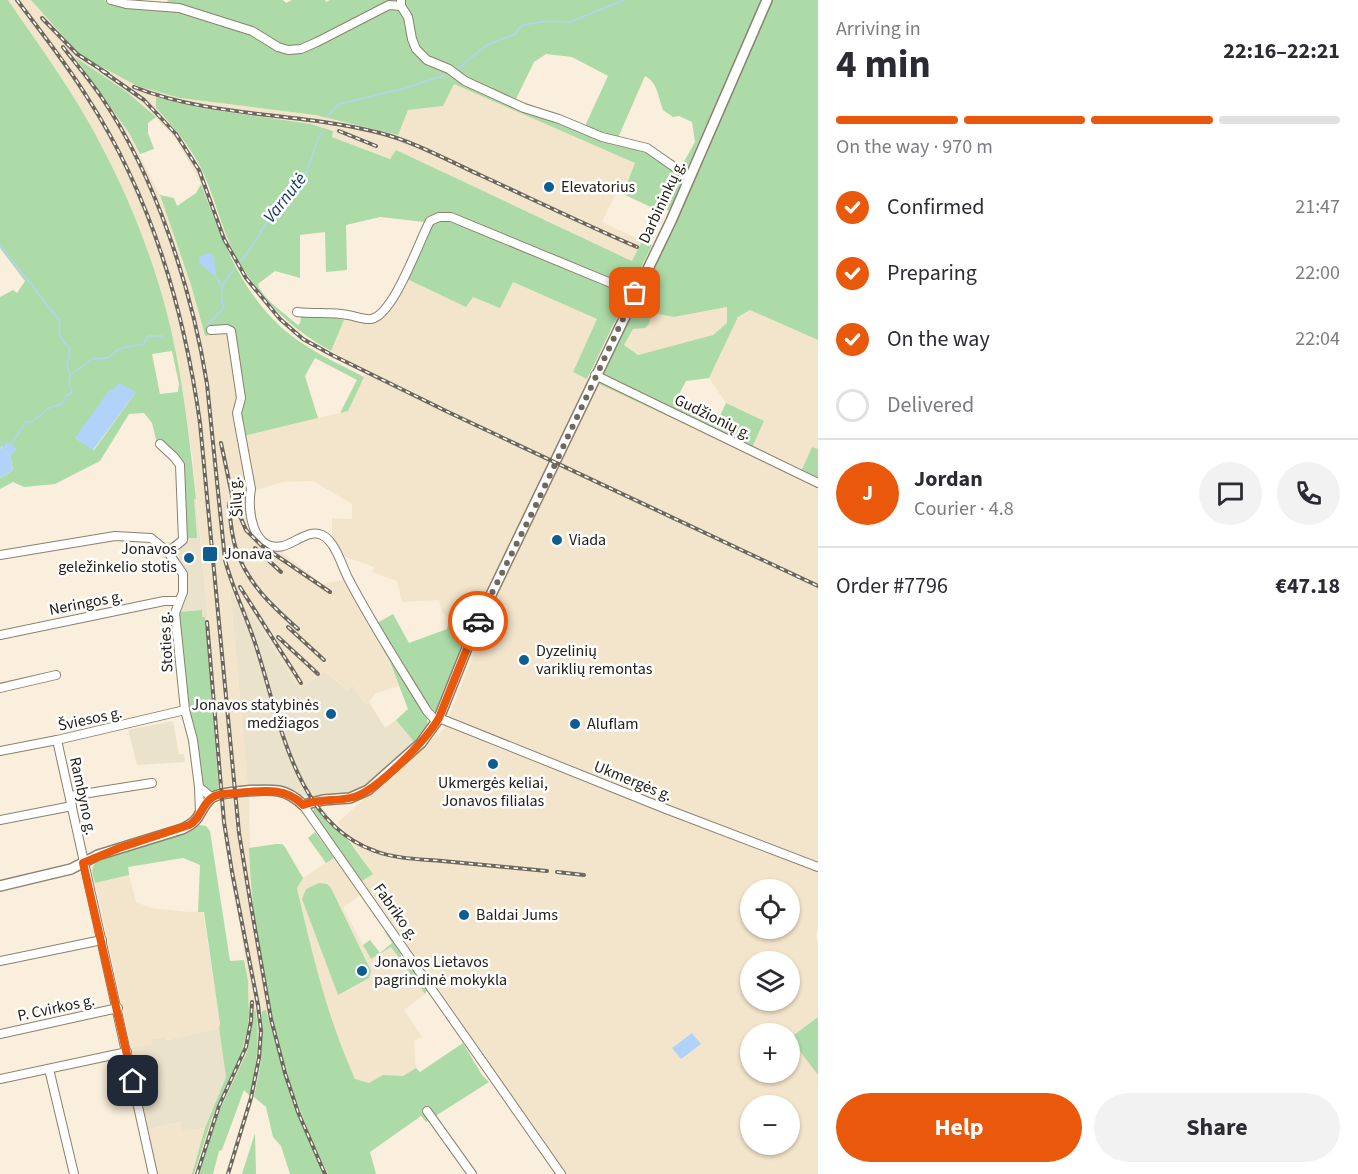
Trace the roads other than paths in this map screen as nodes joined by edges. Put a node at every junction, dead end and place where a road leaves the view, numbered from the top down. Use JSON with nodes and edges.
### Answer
{"nodes":[{"id":1,"x":111,"y":0,"type":"edge"},
{"id":2,"x":767,"y":0,"type":"edge"},
{"id":3,"x":401,"y":3,"type":"edge"},
{"id":4,"x":690,"y":178,"type":"junction"},
{"id":5,"x":635,"y":293,"type":"junction"},
{"id":6,"x":297,"y":312,"type":"dead end"},
{"id":7,"x":211,"y":330,"type":"dead end"},
{"id":8,"x":596,"y":375,"type":"junction"},
{"id":9,"x":160,"y":444,"type":"dead end"},
{"id":10,"x":818,"y":483,"type":"edge"},
{"id":11,"x":168,"y":552,"type":"junction"},
{"id":12,"x":0,"y":555,"type":"edge"},
{"id":13,"x":178,"y":601,"type":"junction"},
{"id":14,"x":0,"y":634,"type":"edge"},
{"id":15,"x":56,"y":675,"type":"dead end"},
{"id":16,"x":0,"y":688,"type":"edge"},
{"id":17,"x":185,"y":710,"type":"junction"},
{"id":18,"x":438,"y":720,"type":"junction"},
{"id":19,"x":57,"y":740,"type":"junction"},
{"id":20,"x":0,"y":751,"type":"edge"},
{"id":21,"x":152,"y":783,"type":"dead end"},
{"id":22,"x":199,"y":787,"type":"junction"},
{"id":23,"x":70,"y":796,"type":"junction"},
{"id":24,"x":212,"y":797,"type":"junction"},
{"id":25,"x":303,"y":805,"type":"junction"},
{"id":26,"x":72,"y":806,"type":"junction"},
{"id":27,"x":200,"y":815,"type":"junction"},
{"id":28,"x":0,"y":820,"type":"edge"},
{"id":29,"x":83,"y":863,"type":"junction"},
{"id":30,"x":818,"y":867,"type":"edge"},
{"id":31,"x":0,"y":886,"type":"edge"},
{"id":32,"x":102,"y":940,"type":"junction"},
{"id":33,"x":0,"y":961,"type":"edge"},
{"id":34,"x":118,"y":1008,"type":"junction"},
{"id":35,"x":0,"y":1034,"type":"edge"},
{"id":36,"x":127,"y":1052,"type":"junction"},
{"id":37,"x":49,"y":1069,"type":"junction"},
{"id":38,"x":0,"y":1079,"type":"edge"},
{"id":39,"x":427,"y":1111,"type":"dead end"},
{"id":40,"x":468,"y":1173,"type":"edge"},
{"id":41,"x":74,"y":1174,"type":"edge"},
{"id":42,"x":153,"y":1174,"type":"edge"},
{"id":43,"x":561,"y":1174,"type":"edge"}],
"edges":[{"from":1,"to":3,"type":"street"},
{"from":2,"to":4,"type":"main road","name":"Darbininkų g."},
{"from":3,"to":4,"type":"street"},
{"from":4,"to":5,"type":"main road","name":"Darbininkų g."},
{"from":5,"to":6,"type":"street"},
{"from":5,"to":8,"type":"main road","name":"Darbininkų g."},
{"from":7,"to":18,"type":"street","name":"Šilų g."},
{"from":8,"to":10,"type":"street","name":"Gudžionių g."},
{"from":8,"to":18,"type":"main road","name":"Darbininkų g."},
{"from":9,"to":11,"type":"street"},
{"from":11,"to":12,"type":"street"},
{"from":11,"to":13,"type":"street","name":"Stoties g."},
{"from":13,"to":14,"type":"street","name":"Neringos g."},
{"from":13,"to":17,"type":"street","name":"Stoties g."},
{"from":15,"to":16,"type":"street"},
{"from":17,"to":19,"type":"street","name":"Šviesos g."},
{"from":17,"to":22,"type":"street","name":"Stoties g."},
{"from":18,"to":25,"type":"main road","name":"Darbininkų g."},
{"from":18,"to":30,"type":"street","name":"Ukmergės g."},
{"from":19,"to":20,"type":"street","name":"Šviesos g."},
{"from":19,"to":23,"type":"street","name":"Rambyno g."},
{"from":21,"to":23,"type":"street"},
{"from":22,"to":24,"type":"street"},
{"from":22,"to":27,"type":"street","name":"Stoties g."},
{"from":23,"to":26,"type":"street","name":"Rambyno g."},
{"from":24,"to":25,"type":"main road","name":"Fabriko g."},
{"from":24,"to":27,"type":"main road"},
{"from":25,"to":43,"type":"street","name":"Fabriko g."},
{"from":26,"to":28,"type":"street"},
{"from":26,"to":29,"type":"street","name":"Rambyno g."},
{"from":27,"to":29,"type":"main road"},
{"from":29,"to":31,"type":"main road"},
{"from":29,"to":32,"type":"street","name":"Rambyno g."},
{"from":32,"to":33,"type":"street"},
{"from":32,"to":34,"type":"street","name":"Rambyno g."},
{"from":34,"to":35,"type":"street","name":"P. Cvirkos g."},
{"from":34,"to":36,"type":"street","name":"Rambyno g."},
{"from":36,"to":37,"type":"street"},
{"from":36,"to":42,"type":"street","name":"Rambyno g."},
{"from":37,"to":38,"type":"street"},
{"from":37,"to":41,"type":"street"},
{"from":39,"to":40,"type":"street"}]}
